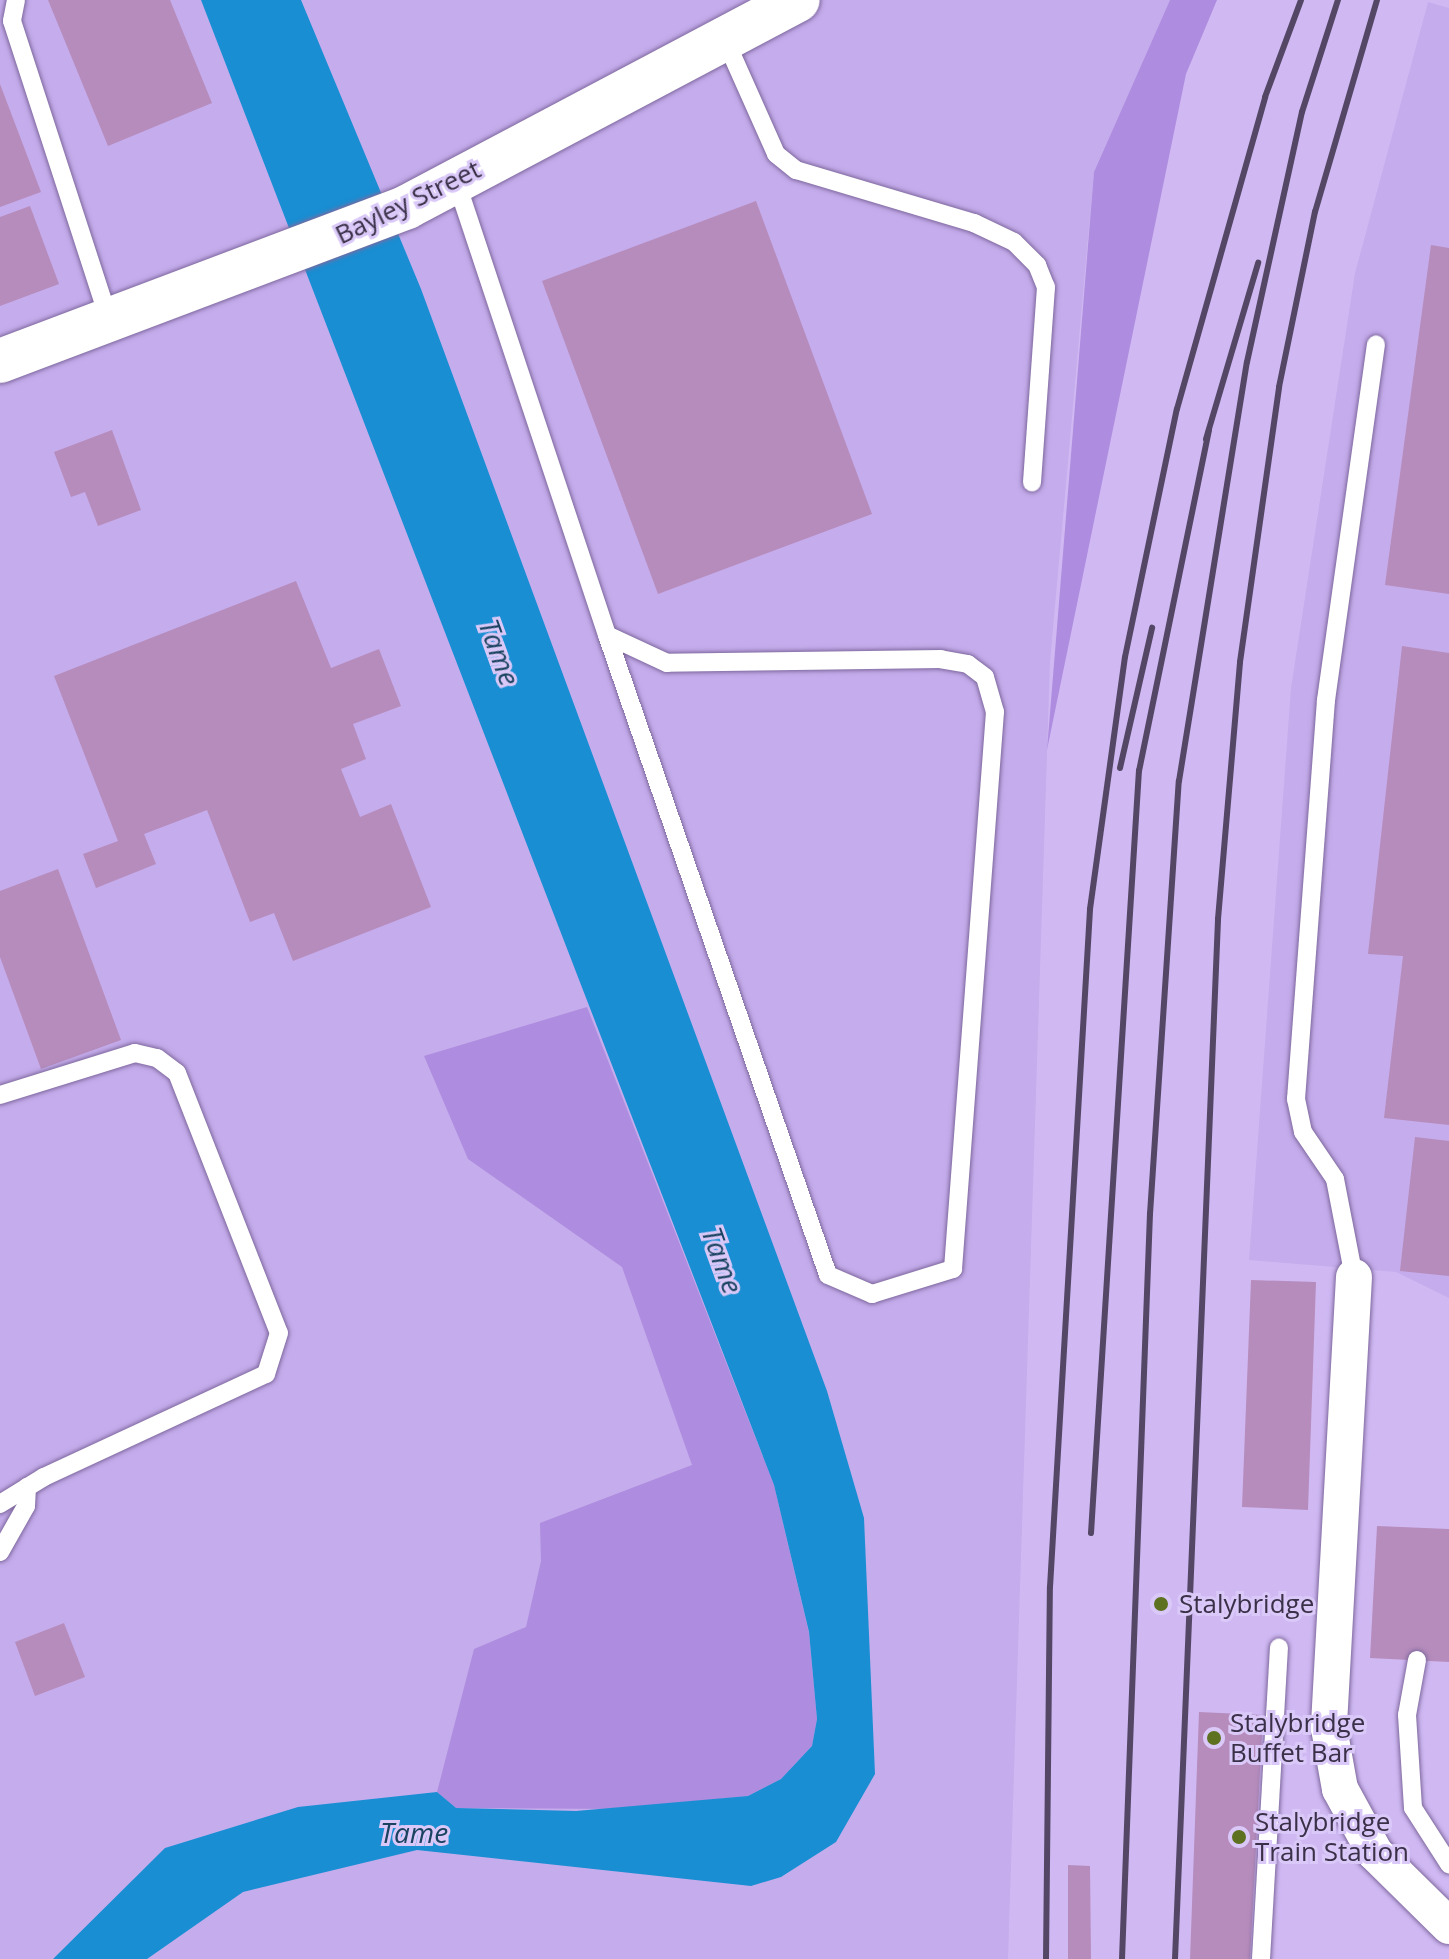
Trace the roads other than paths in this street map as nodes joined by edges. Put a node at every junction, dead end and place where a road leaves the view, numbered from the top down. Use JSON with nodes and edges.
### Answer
{"nodes":[{"id":1,"x":16,"y":0,"type":"edge"},
{"id":2,"x":798,"y":0,"type":"edge"},
{"id":3,"x":724,"y":37,"type":"junction"},
{"id":4,"x":456,"y":181,"type":"junction"},
{"id":5,"x":109,"y":319,"type":"junction"},
{"id":6,"x":1376,"y":344,"type":"dead end"},
{"id":7,"x":0,"y":361,"type":"edge"},
{"id":8,"x":1032,"y":483,"type":"dead end"},
{"id":9,"x":607,"y":635,"type":"junction"},
{"id":10,"x":0,"y":1095,"type":"edge"},
{"id":11,"x":1354,"y":1277,"type":"joint"},
{"id":12,"x":27,"y":1487,"type":"junction"},
{"id":13,"x":0,"y":1504,"type":"edge"},
{"id":14,"x":0,"y":1552,"type":"edge"},
{"id":15,"x":1279,"y":1648,"type":"dead end"},
{"id":16,"x":1417,"y":1660,"type":"dead end"},
{"id":17,"x":1449,"y":1864,"type":"edge"},
{"id":18,"x":1449,"y":1926,"type":"edge"},
{"id":19,"x":1261,"y":1959,"type":"edge"}],
"edges":[{"from":1,"to":5,"type":"lane"},
{"from":2,"to":3,"type":"street","name":"Bayley Street"},
{"from":3,"to":4,"type":"street","name":"Bayley Street"},
{"from":3,"to":8,"type":"lane"},
{"from":4,"to":5,"type":"street","name":"Bayley Street"},
{"from":4,"to":9,"type":"lane"},
{"from":5,"to":7,"type":"street","name":"Bayley Street"},
{"from":6,"to":11,"type":"lane"},
{"from":9,"to":9,"type":"lane"},
{"from":10,"to":12,"type":"lane"},
{"from":11,"to":18,"type":"street"},
{"from":12,"to":13,"type":"lane"},
{"from":12,"to":14,"type":"lane"},
{"from":15,"to":19,"type":"lane"},
{"from":16,"to":17,"type":"lane"}]}
